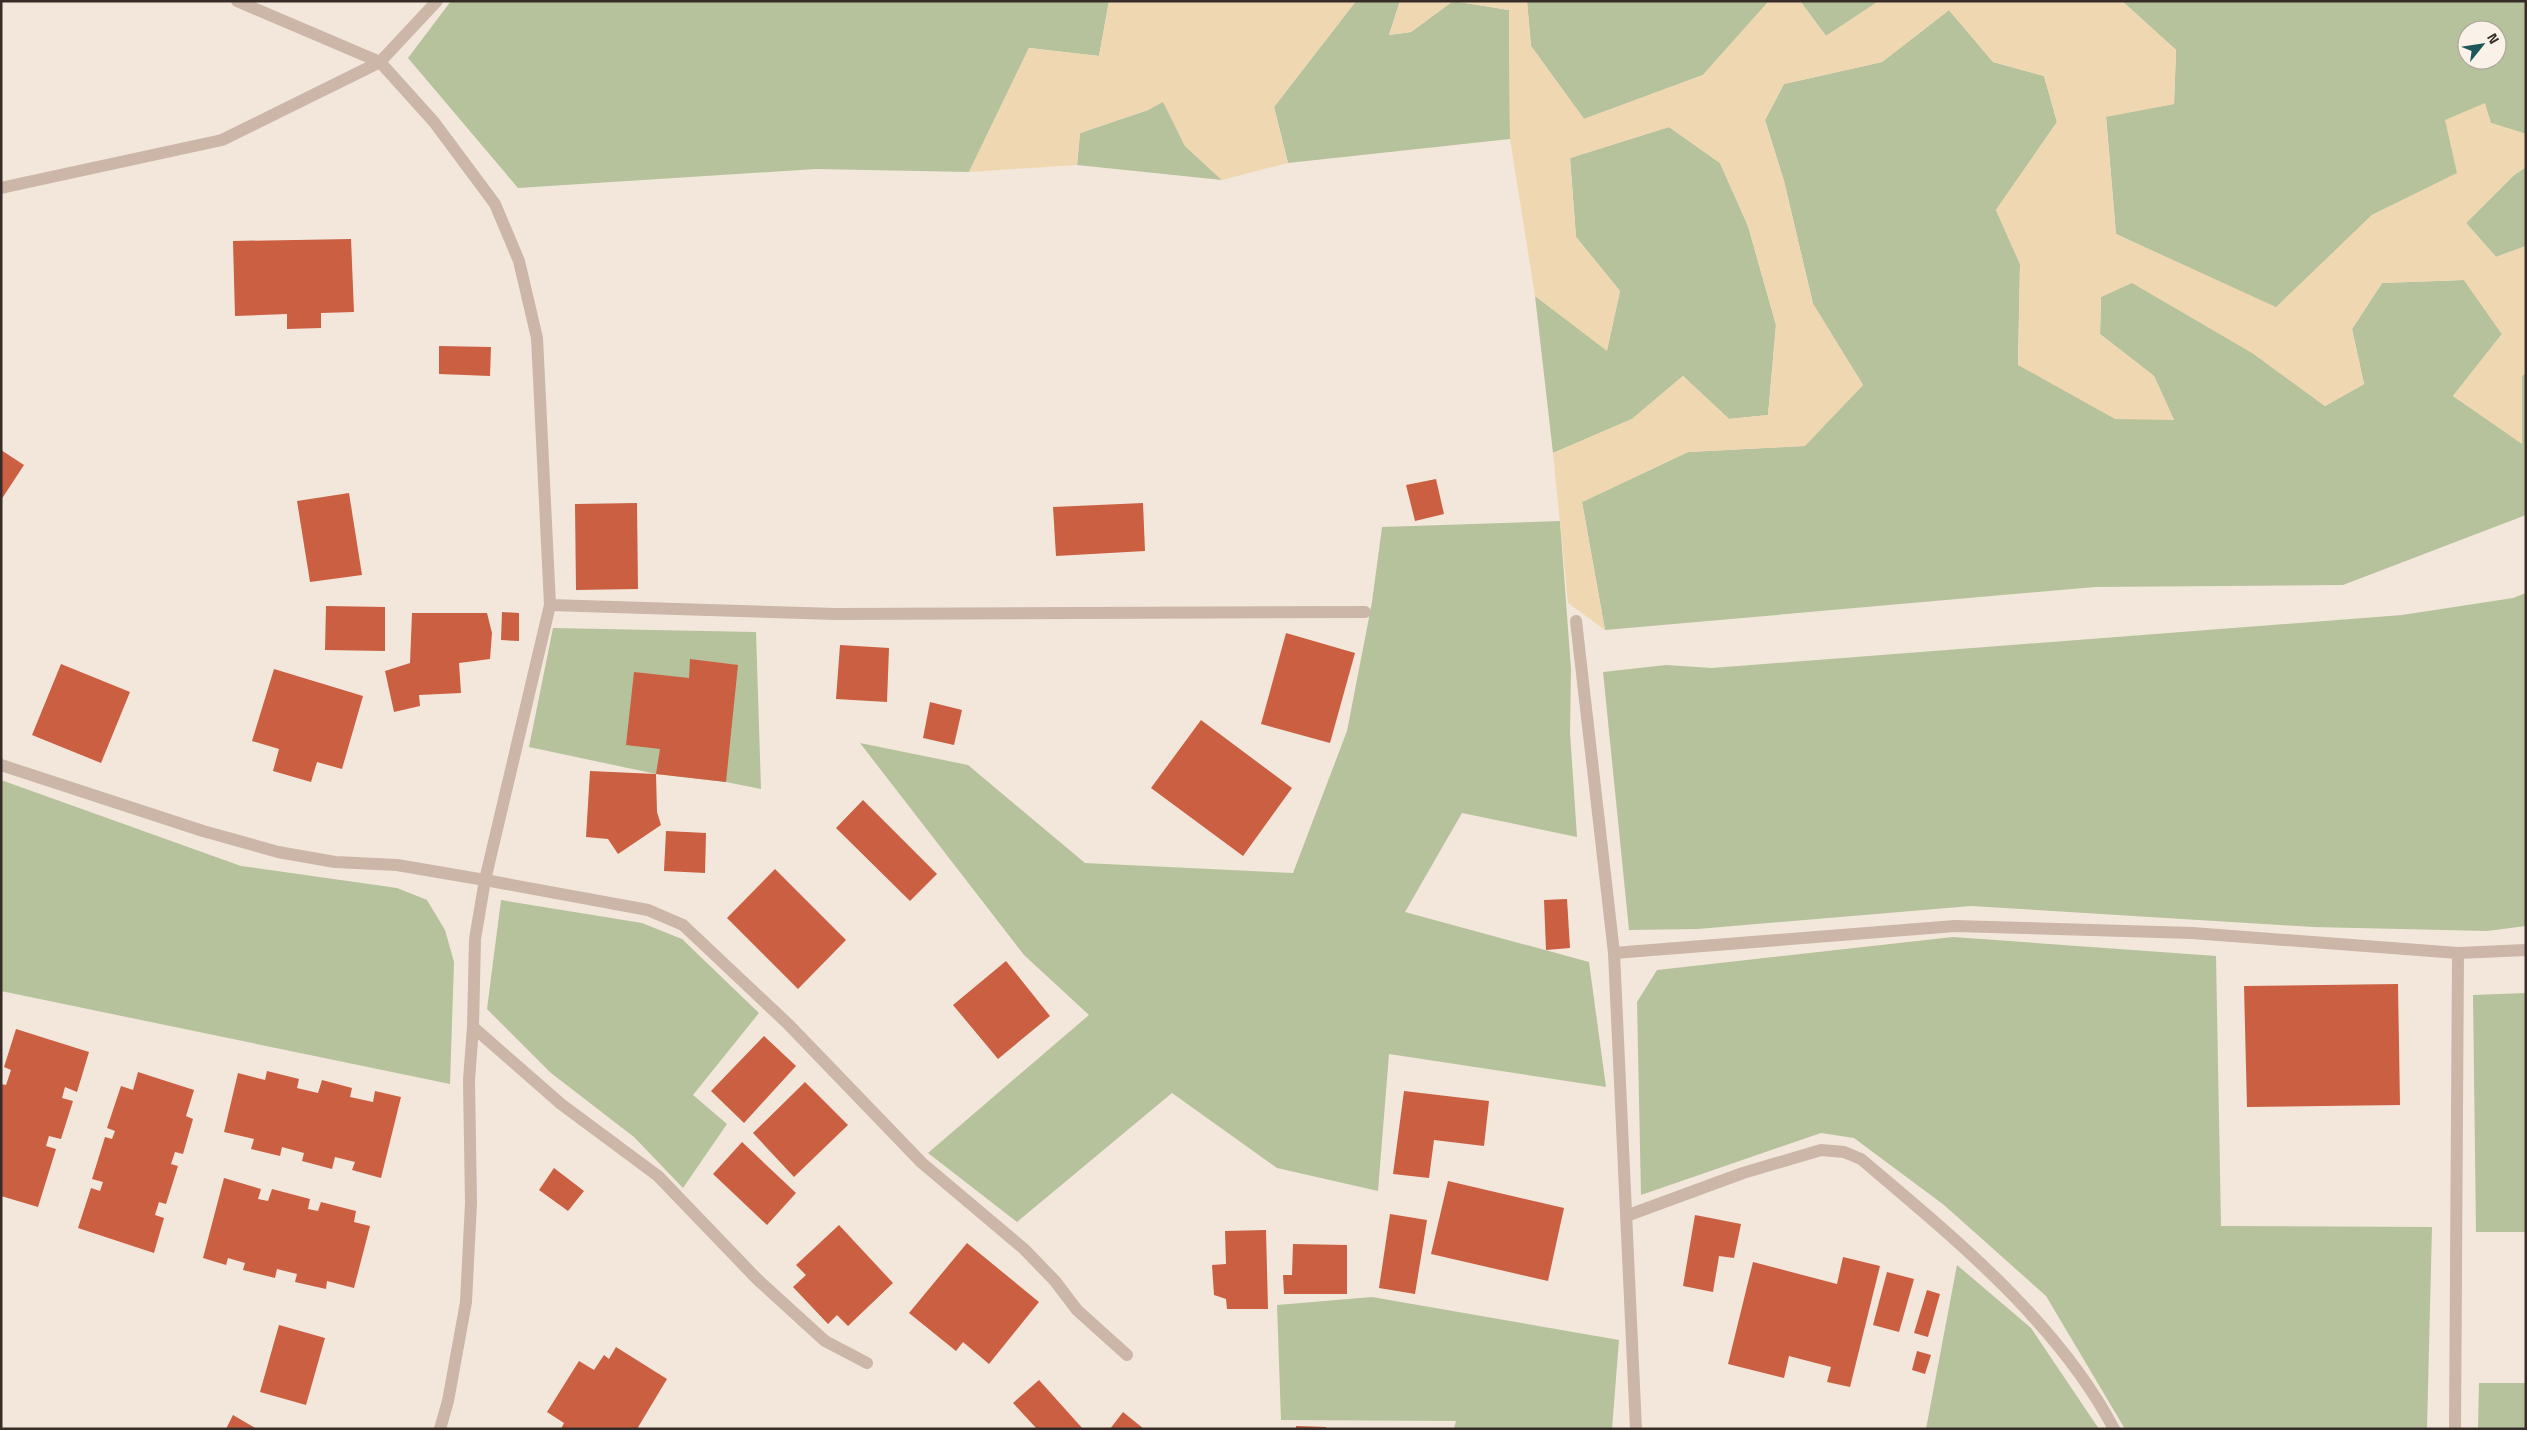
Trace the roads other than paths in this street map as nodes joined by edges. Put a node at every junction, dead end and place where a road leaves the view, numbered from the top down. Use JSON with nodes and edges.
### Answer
{"nodes":[{"id":1,"x":238,"y":1,"type":"edge"},
{"id":2,"x":437,"y":1,"type":"edge"},
{"id":3,"x":380,"y":62,"type":"junction"},
{"id":4,"x":1,"y":188,"type":"edge"},
{"id":5,"x":550,"y":605,"type":"junction"},
{"id":6,"x":1365,"y":612,"type":"dead end"},
{"id":7,"x":1576,"y":621,"type":"dead end"},
{"id":8,"x":1,"y":765,"type":"edge"},
{"id":9,"x":485,"y":880,"type":"junction"},
{"id":10,"x":2526,"y":950,"type":"edge"},
{"id":11,"x":1614,"y":953,"type":"junction"},
{"id":12,"x":2458,"y":953,"type":"junction"},
{"id":13,"x":473,"y":1027,"type":"junction"},
{"id":14,"x":1626,"y":1216,"type":"junction"},
{"id":15,"x":1127,"y":1354,"type":"dead end"},
{"id":16,"x":867,"y":1363,"type":"dead end"},
{"id":17,"x":440,"y":1429,"type":"edge"},
{"id":18,"x":1636,"y":1429,"type":"edge"},
{"id":19,"x":2114,"y":1429,"type":"edge"},
{"id":20,"x":2455,"y":1429,"type":"edge"}],
"edges":[{"from":1,"to":3,"type":"street"},
{"from":2,"to":3,"type":"street"},
{"from":3,"to":4,"type":"street"},
{"from":3,"to":5,"type":"street"},
{"from":5,"to":6,"type":"street"},
{"from":5,"to":9,"type":"street"},
{"from":7,"to":11,"type":"street"},
{"from":8,"to":9,"type":"street"},
{"from":9,"to":13,"type":"street"},
{"from":9,"to":15,"type":"street"},
{"from":10,"to":12,"type":"street"},
{"from":11,"to":12,"type":"street"},
{"from":11,"to":14,"type":"street"},
{"from":12,"to":20,"type":"street"},
{"from":13,"to":16,"type":"street"},
{"from":13,"to":17,"type":"street"},
{"from":14,"to":18,"type":"street"},
{"from":14,"to":19,"type":"street"}]}
